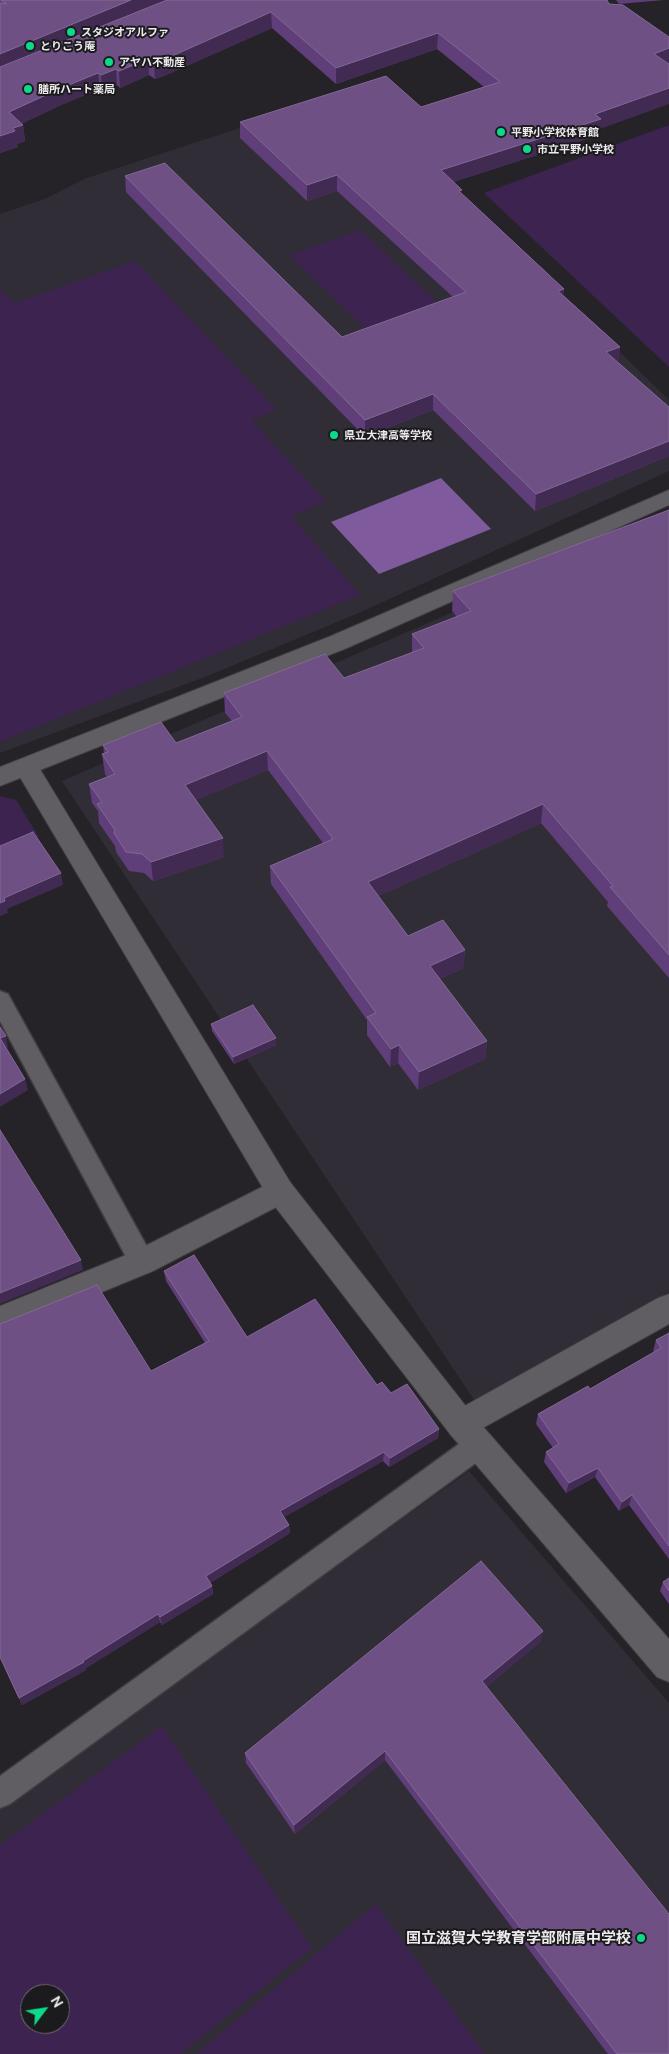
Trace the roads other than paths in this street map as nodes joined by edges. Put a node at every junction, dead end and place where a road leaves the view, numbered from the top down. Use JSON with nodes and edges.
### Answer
{"nodes":[{"id":1,"x":669,"y":497,"type":"edge"},
{"id":2,"x":26,"y":767,"type":"junction"},
{"id":3,"x":0,"y":777,"type":"edge"},
{"id":4,"x":0,"y":1000,"type":"edge"},
{"id":5,"x":280,"y":1191,"type":"junction"},
{"id":6,"x":142,"y":1262,"type":"junction"},
{"id":7,"x":669,"y":1308,"type":"edge"},
{"id":8,"x":0,"y":1320,"type":"edge"},
{"id":9,"x":470,"y":1435,"type":"junction"},
{"id":10,"x":669,"y":1665,"type":"edge"},
{"id":11,"x":0,"y":1794,"type":"edge"}],
"edges":[{"from":1,"to":2,"type":"street"},
{"from":2,"to":3,"type":"street"},
{"from":2,"to":5,"type":"street"},
{"from":4,"to":6,"type":"lane"},
{"from":5,"to":6,"type":"street"},
{"from":5,"to":9,"type":"street"},
{"from":6,"to":8,"type":"street"},
{"from":7,"to":9,"type":"street"},
{"from":9,"to":10,"type":"street"},
{"from":9,"to":11,"type":"lane"}]}
